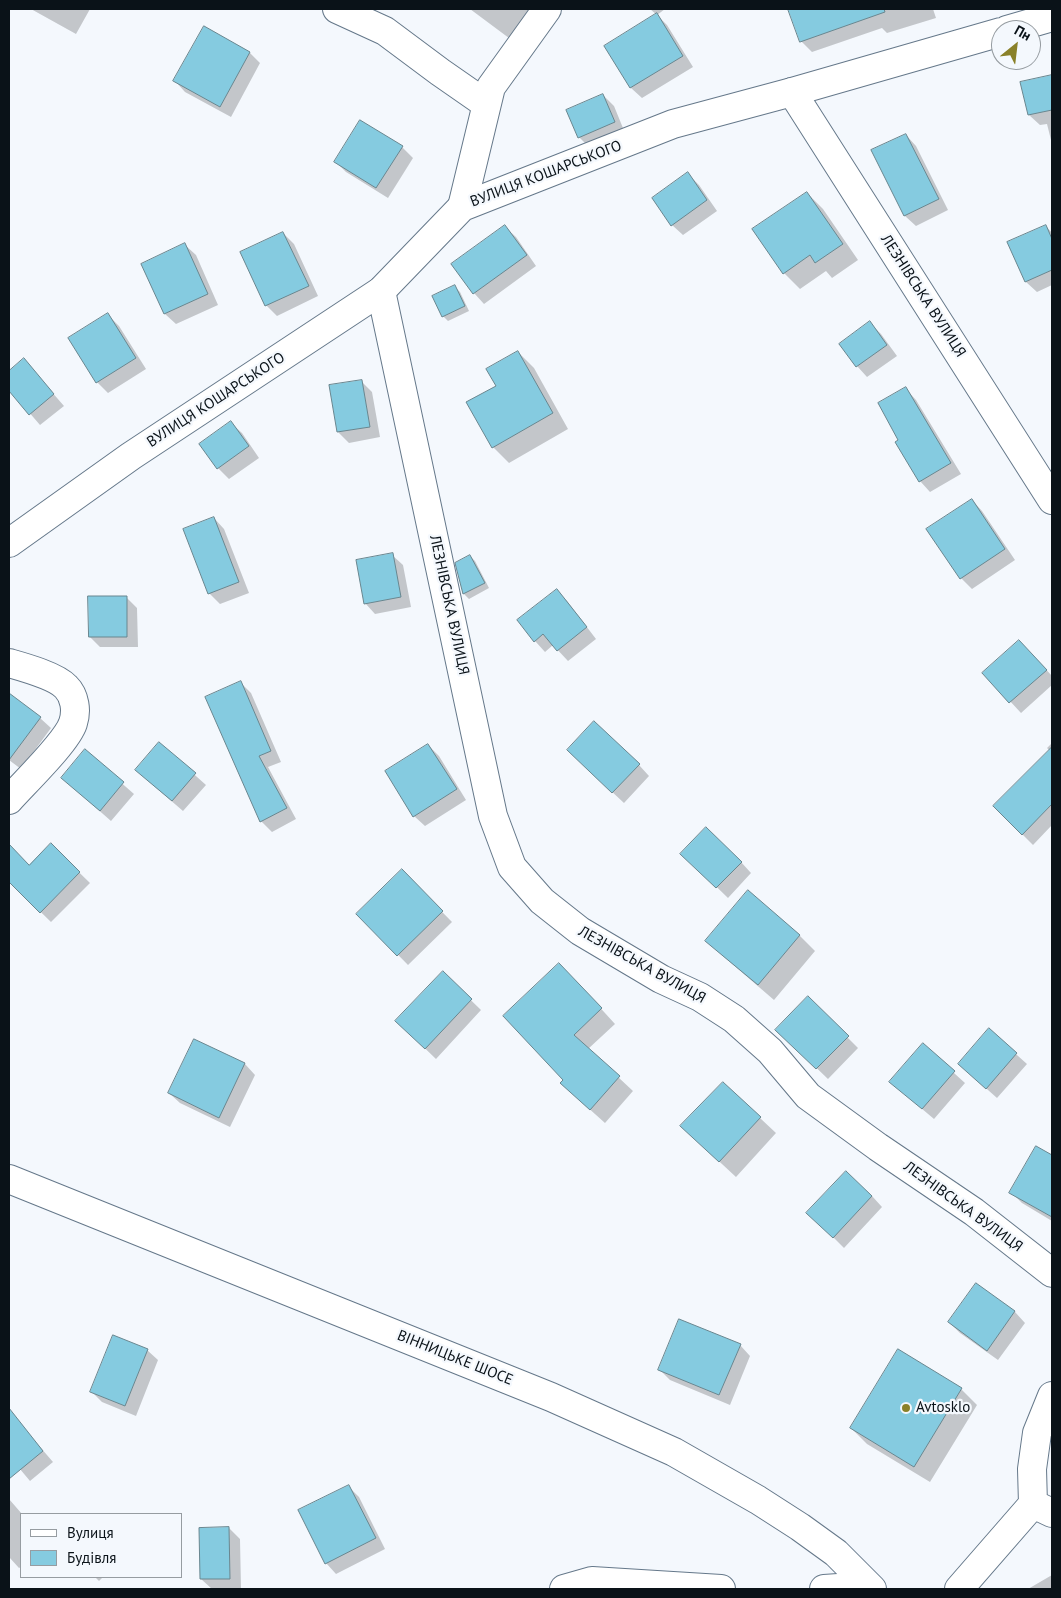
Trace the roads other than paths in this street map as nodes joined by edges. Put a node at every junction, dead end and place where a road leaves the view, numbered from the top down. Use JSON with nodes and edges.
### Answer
{"nodes":[{"id":1,"x":337,"y":9,"type":"edge"},
{"id":2,"x":547,"y":9,"type":"edge"},
{"id":3,"x":991,"y":35,"type":"edge"},
{"id":4,"x":792,"y":92,"type":"junction"},
{"id":5,"x":486,"y":104,"type":"junction"},
{"id":6,"x":462,"y":207,"type":"junction"},
{"id":7,"x":381,"y":291,"type":"junction"},
{"id":8,"x":1052,"y":500,"type":"edge"},
{"id":9,"x":9,"y":543,"type":"edge"},
{"id":10,"x":9,"y":663,"type":"edge"},
{"id":11,"x":9,"y":800,"type":"edge"},
{"id":12,"x":9,"y":1179,"type":"edge"},
{"id":13,"x":1052,"y":1273,"type":"edge"},
{"id":14,"x":1052,"y":1396,"type":"edge"},
{"id":15,"x":1043,"y":1508,"type":"edge"},
{"id":16,"x":870,"y":1587,"type":"edge"},
{"id":17,"x":564,"y":1589,"type":"edge"},
{"id":18,"x":722,"y":1589,"type":"edge"},
{"id":19,"x":824,"y":1589,"type":"edge"},
{"id":20,"x":959,"y":1589,"type":"edge"}],
"edges":[{"from":1,"to":5,"type":"street"},
{"from":2,"to":5,"type":"street"},
{"from":3,"to":4,"type":"street","name":"ВУЛИЦЯ КОШАРСЬКОГО"},
{"from":4,"to":6,"type":"street","name":"ВУЛИЦЯ КОШАРСЬКОГО"},
{"from":4,"to":8,"type":"street","name":"ЛЕЗНІВСЬКА ВУЛИЦЯ"},
{"from":5,"to":6,"type":"street"},
{"from":6,"to":7,"type":"street","name":"ВУЛИЦЯ КОШАРСЬКОГО"},
{"from":7,"to":9,"type":"street","name":"ВУЛИЦЯ КОШАРСЬКОГО"},
{"from":7,"to":13,"type":"street","name":"ЛЕЗНІВСЬКА ВУЛИЦЯ"},
{"from":10,"to":11,"type":"street"},
{"from":12,"to":16,"type":"street","name":"ВІННИЦЬКЕ ШОСЕ"},
{"from":14,"to":15,"type":"street"},
{"from":15,"to":20,"type":"street"},
{"from":16,"to":19,"type":"street"},
{"from":17,"to":18,"type":"street"}]}
